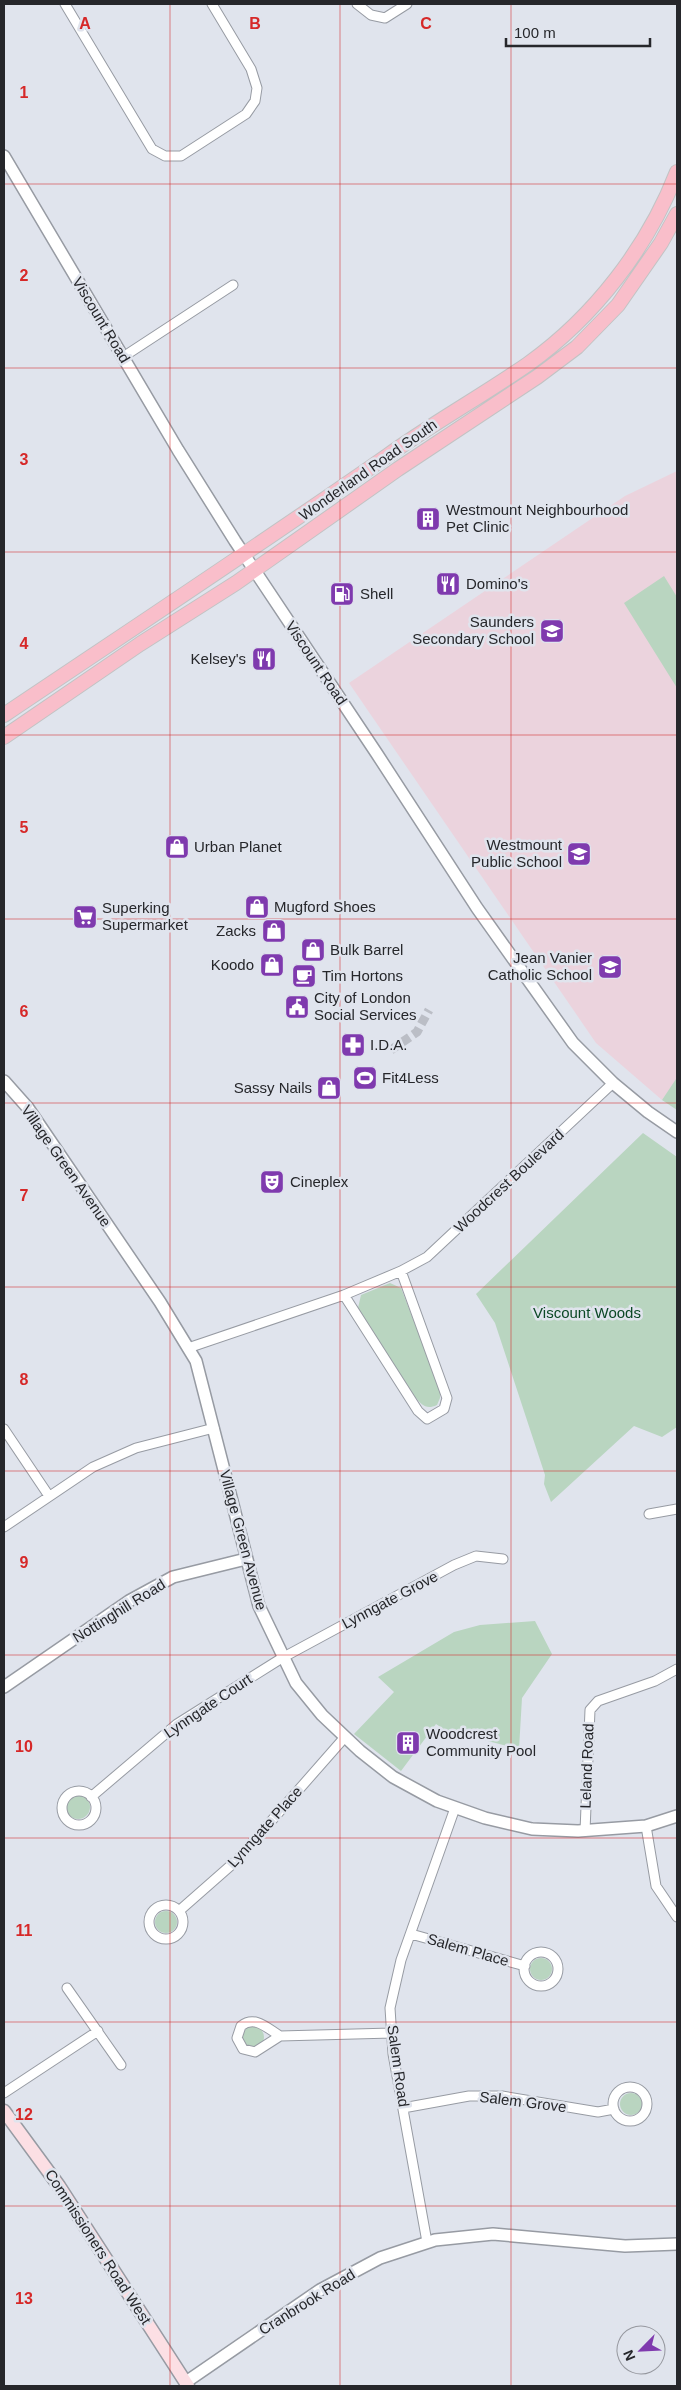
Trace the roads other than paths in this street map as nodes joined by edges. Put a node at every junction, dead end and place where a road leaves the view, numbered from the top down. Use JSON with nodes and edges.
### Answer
{"nodes":[{"id":1,"x":65,"y":4,"type":"edge"},
{"id":2,"x":212,"y":4,"type":"edge"},
{"id":3,"x":357,"y":4,"type":"edge"},
{"id":4,"x":407,"y":4,"type":"edge"},
{"id":5,"x":4,"y":156,"type":"edge"},
{"id":6,"x":677,"y":172,"type":"edge"},
{"id":7,"x":677,"y":214,"type":"edge"},
{"id":8,"x":233,"y":285,"type":"dead end"},
{"id":9,"x":123,"y":357,"type":"junction"},
{"id":10,"x":245,"y":555,"type":"junction"},
{"id":11,"x":255,"y":570,"type":"junction"},
{"id":12,"x":4,"y":715,"type":"edge"},
{"id":13,"x":4,"y":737,"type":"edge"},
{"id":14,"x":4,"y":1081,"type":"edge"},
{"id":15,"x":613,"y":1083,"type":"junction"},
{"id":16,"x":677,"y":1132,"type":"edge"},
{"id":17,"x":400,"y":1271,"type":"junction"},
{"id":18,"x":344,"y":1295,"type":"junction"},
{"id":19,"x":188,"y":1348,"type":"junction"},
{"id":20,"x":214,"y":1428,"type":"junction"},
{"id":21,"x":4,"y":1429,"type":"edge"},
{"id":22,"x":49,"y":1496,"type":"junction"},
{"id":23,"x":677,"y":1509,"type":"edge"},
{"id":24,"x":649,"y":1514,"type":"dead end"},
{"id":25,"x":4,"y":1527,"type":"edge"},
{"id":26,"x":246,"y":1558,"type":"junction"},
{"id":27,"x":503,"y":1560,"type":"dead end"},
{"id":28,"x":282,"y":1658,"type":"junction"},
{"id":29,"x":677,"y":1669,"type":"edge"},
{"id":30,"x":4,"y":1687,"type":"edge"},
{"id":31,"x":345,"y":1737,"type":"junction"},
{"id":32,"x":91,"y":1797,"type":"dead end"},
{"id":33,"x":455,"y":1808,"type":"junction"},
{"id":34,"x":677,"y":1816,"type":"edge"},
{"id":35,"x":646,"y":1826,"type":"junction"},
{"id":36,"x":585,"y":1831,"type":"junction"},
{"id":37,"x":179,"y":1911,"type":"dead end"},
{"id":38,"x":677,"y":1917,"type":"edge"},
{"id":39,"x":410,"y":1934,"type":"junction"},
{"id":40,"x":525,"y":1966,"type":"dead end"},
{"id":41,"x":66,"y":1988,"type":"dead end"},
{"id":42,"x":98,"y":2031,"type":"junction"},
{"id":43,"x":392,"y":2033,"type":"junction"},
{"id":44,"x":280,"y":2036,"type":"junction"},
{"id":45,"x":121,"y":2064,"type":"dead end"},
{"id":46,"x":4,"y":2093,"type":"edge"},
{"id":47,"x":403,"y":2108,"type":"junction"},
{"id":48,"x":614,"y":2110,"type":"dead end"},
{"id":49,"x":4,"y":2111,"type":"edge"},
{"id":50,"x":427,"y":2242,"type":"junction"},
{"id":51,"x":677,"y":2244,"type":"edge"},
{"id":52,"x":185,"y":2385,"type":"edge"}],
"edges":[{"from":1,"to":2,"type":"street"},
{"from":3,"to":4,"type":"street"},
{"from":5,"to":9,"type":"street","name":"Viscount Road"},
{"from":6,"to":10,"type":"main road","name":"Wonderland Road South"},
{"from":7,"to":11,"type":"main road","name":"Wonderland Road South"},
{"from":8,"to":9,"type":"street"},
{"from":9,"to":10,"type":"street","name":"Viscount Road"},
{"from":10,"to":11,"type":"street","name":"Viscount Road"},
{"from":10,"to":12,"type":"main road","name":"Wonderland Road South"},
{"from":11,"to":13,"type":"main road","name":"Wonderland Road South"},
{"from":11,"to":15,"type":"street","name":"Viscount Road"},
{"from":14,"to":19,"type":"street","name":"Village Green Avenue"},
{"from":15,"to":16,"type":"street","name":"Viscount Road"},
{"from":15,"to":17,"type":"street","name":"Woodcrest Boulevard"},
{"from":17,"to":18,"type":"street","name":"Woodcrest Boulevard"},
{"from":17,"to":18,"type":"street"},
{"from":18,"to":19,"type":"street","name":"Woodcrest Boulevard"},
{"from":19,"to":20,"type":"street","name":"Village Green Avenue"},
{"from":20,"to":22,"type":"street"},
{"from":20,"to":26,"type":"street","name":"Village Green Avenue"},
{"from":21,"to":22,"type":"street"},
{"from":22,"to":25,"type":"street"},
{"from":23,"to":24,"type":"street"},
{"from":26,"to":28,"type":"street","name":"Village Green Avenue"},
{"from":26,"to":30,"type":"street","name":"Nottinghill Road"},
{"from":27,"to":28,"type":"street","name":"Lynngate Grove"},
{"from":28,"to":31,"type":"street","name":"Village Green Avenue"},
{"from":28,"to":32,"type":"street","name":"Lynngate Court"},
{"from":29,"to":36,"type":"street","name":"Leland Road"},
{"from":31,"to":33,"type":"street","name":"Village Green Avenue"},
{"from":31,"to":37,"type":"street","name":"Lynngate Place"},
{"from":33,"to":36,"type":"street","name":"Village Green Avenue"},
{"from":33,"to":39,"type":"street","name":"Salem Road"},
{"from":34,"to":35,"type":"street","name":"Village Green Avenue"},
{"from":35,"to":36,"type":"street","name":"Village Green Avenue"},
{"from":35,"to":38,"type":"street"},
{"from":39,"to":40,"type":"street","name":"Salem Place"},
{"from":39,"to":43,"type":"street","name":"Salem Road"},
{"from":41,"to":42,"type":"street"},
{"from":42,"to":45,"type":"street"},
{"from":42,"to":46,"type":"street"},
{"from":43,"to":44,"type":"street"},
{"from":43,"to":47,"type":"street","name":"Salem Road"},
{"from":44,"to":44,"type":"street"},
{"from":47,"to":48,"type":"street","name":"Salem Grove"},
{"from":47,"to":50,"type":"street","name":"Salem Road"},
{"from":49,"to":52,"type":"main road","name":"Commissioners Road West"},
{"from":50,"to":51,"type":"street","name":"Cranbrook Road"},
{"from":50,"to":52,"type":"street","name":"Cranbrook Road"}]}
